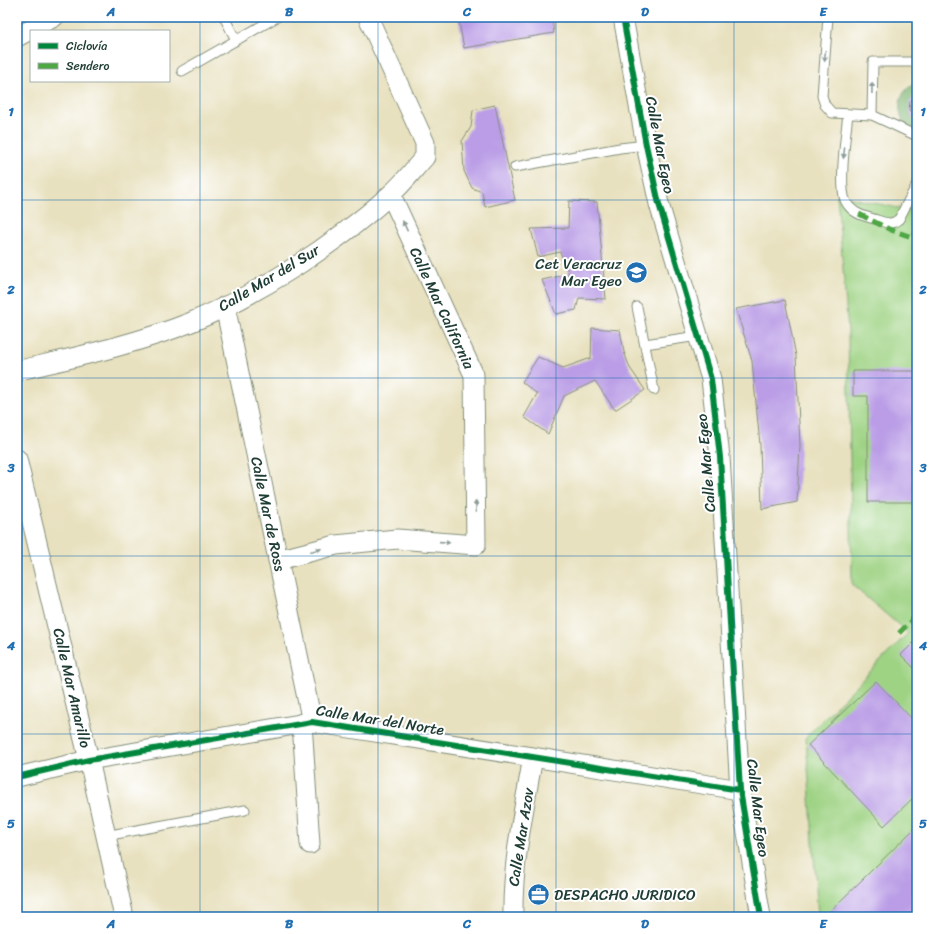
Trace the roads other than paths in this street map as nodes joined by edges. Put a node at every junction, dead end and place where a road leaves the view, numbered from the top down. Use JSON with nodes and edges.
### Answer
{"nodes":[{"id":1,"x":54,"y":17,"type":"edge"},
{"id":2,"x":224,"y":17,"type":"edge"},
{"id":3,"x":277,"y":17,"type":"edge"},
{"id":4,"x":368,"y":17,"type":"edge"},
{"id":5,"x":623,"y":17,"type":"edge"},
{"id":6,"x":828,"y":17,"type":"edge"},
{"id":7,"x":17,"y":37,"type":"edge"},
{"id":8,"x":236,"y":40,"type":"junction"},
{"id":9,"x":917,"y":62,"type":"edge"},
{"id":10,"x":182,"y":71,"type":"dead end"},
{"id":11,"x":848,"y":114,"type":"junction"},
{"id":12,"x":872,"y":115,"type":"junction"},
{"id":13,"x":917,"y":136,"type":"edge"},
{"id":14,"x":646,"y":146,"type":"junction"},
{"id":15,"x":515,"y":167,"type":"dead end"},
{"id":16,"x":917,"y":184,"type":"edge"},
{"id":17,"x":391,"y":195,"type":"junction"},
{"id":18,"x":225,"y":306,"type":"junction"},
{"id":19,"x":637,"y":307,"type":"dead end"},
{"id":20,"x":698,"y":336,"type":"junction"},
{"id":21,"x":645,"y":344,"type":"junction"},
{"id":22,"x":17,"y":371,"type":"edge"},
{"id":23,"x":654,"y":390,"type":"dead end"},
{"id":24,"x":17,"y":459,"type":"edge"},
{"id":25,"x":278,"y":560,"type":"junction"},
{"id":26,"x":307,"y":722,"type":"junction"},
{"id":27,"x":533,"y":757,"type":"junction"},
{"id":28,"x":89,"y":760,"type":"junction"},
{"id":29,"x":17,"y":776,"type":"edge"},
{"id":30,"x":740,"y":790,"type":"junction"},
{"id":31,"x":245,"y":810,"type":"dead end"},
{"id":32,"x":105,"y":836,"type":"junction"},
{"id":33,"x":310,"y":844,"type":"dead end"},
{"id":34,"x":124,"y":917,"type":"edge"},
{"id":35,"x":513,"y":917,"type":"edge"},
{"id":36,"x":761,"y":917,"type":"edge"}],
"edges":[{"from":1,"to":7,"type":"street"},
{"from":2,"to":8,"type":"lane"},
{"from":3,"to":8,"type":"lane"},
{"from":4,"to":17,"type":"street","name":"Calle Mar del Sur"},
{"from":5,"to":14,"type":"street","name":"Calle Mar Egeo"},
{"from":6,"to":11,"type":"lane","one_way":true},
{"from":8,"to":10,"type":"lane"},
{"from":12,"to":9,"type":"lane","one_way":true},
{"from":11,"to":12,"type":"lane"},
{"from":11,"to":16,"type":"lane","one_way":true},
{"from":12,"to":13,"type":"lane"},
{"from":14,"to":15,"type":"lane"},
{"from":14,"to":20,"type":"street","name":"Calle Mar Egeo"},
{"from":17,"to":18,"type":"street","name":"Calle Mar del Sur"},
{"from":25,"to":17,"type":"street","name":"Calle Mar California","one_way":true},
{"from":18,"to":22,"type":"street","name":"Calle Mar del Sur"},
{"from":18,"to":25,"type":"street","name":"Calle Mar de Ross"},
{"from":19,"to":21,"type":"lane"},
{"from":20,"to":21,"type":"lane"},
{"from":20,"to":30,"type":"street","name":"Calle Mar Egeo"},
{"from":21,"to":23,"type":"lane"},
{"from":24,"to":28,"type":"street","name":"Calle Mar Amarillo"},
{"from":25,"to":26,"type":"street","name":"Calle Mar de Ross"},
{"from":26,"to":27,"type":"street","name":"Calle Mar del Norte"},
{"from":26,"to":28,"type":"street","name":"Calle Mar del Norte"},
{"from":26,"to":33,"type":"street","name":"Calle Mar de Ross"},
{"from":27,"to":30,"type":"street","name":"Calle Mar del Norte"},
{"from":27,"to":35,"type":"street","name":"Calle Mar Azov"},
{"from":28,"to":29,"type":"street","name":"Calle Mar del Norte"},
{"from":28,"to":32,"type":"street","name":"Calle Mar Amarillo"},
{"from":30,"to":36,"type":"street","name":"Calle Mar Egeo"},
{"from":31,"to":32,"type":"lane"},
{"from":32,"to":34,"type":"street","name":"Calle Mar Amarillo"}]}
